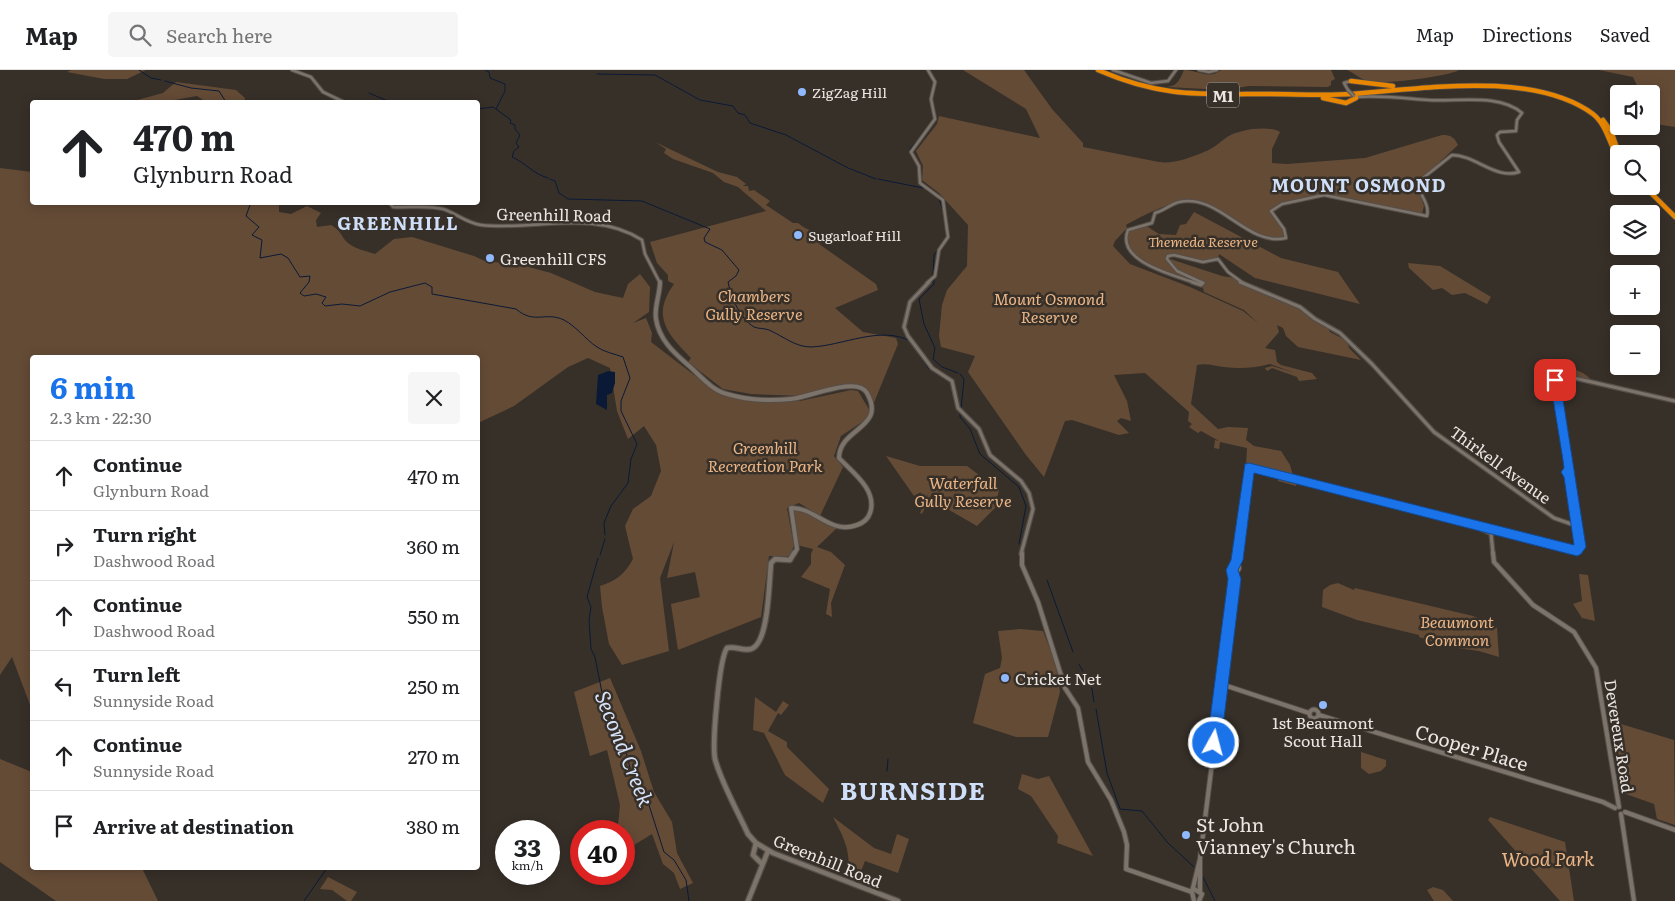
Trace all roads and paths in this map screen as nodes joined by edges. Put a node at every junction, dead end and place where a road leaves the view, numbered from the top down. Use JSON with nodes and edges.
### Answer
{"nodes":[{"id":1,"x":292,"y":70,"type":"edge"},
{"id":2,"x":928,"y":70,"type":"edge"},
{"id":3,"x":1093,"y":70,"type":"edge"},
{"id":4,"x":1098,"y":70,"type":"edge"},
{"id":5,"x":1104,"y":70,"type":"edge"},
{"id":6,"x":1114,"y":70,"type":"edge"},
{"id":7,"x":1175,"y":70,"type":"edge"},
{"id":8,"x":1201,"y":70,"type":"edge"},
{"id":9,"x":1216,"y":70,"type":"edge"},
{"id":10,"x":1444,"y":80,"type":"dead end"},
{"id":11,"x":1458,"y":80,"type":"dead end"},
{"id":12,"x":1351,"y":81,"type":"junction"},
{"id":13,"x":1425,"y":84,"type":"junction"},
{"id":14,"x":1530,"y":84,"type":"dead end"},
{"id":15,"x":1556,"y":90,"type":"dead end"},
{"id":16,"x":1374,"y":92,"type":"junction"},
{"id":17,"x":1313,"y":93,"type":"junction"},
{"id":18,"x":1272,"y":94,"type":"junction"},
{"id":19,"x":1219,"y":97,"type":"junction"},
{"id":20,"x":1355,"y":97,"type":"junction"},
{"id":21,"x":340,"y":100,"type":"edge"},
{"id":22,"x":1612,"y":145,"type":"edge"},
{"id":23,"x":1616,"y":145,"type":"edge"},
{"id":24,"x":1653,"y":195,"type":"edge"},
{"id":25,"x":1657,"y":195,"type":"edge"},
{"id":26,"x":391,"y":205,"type":"edge"},
{"id":27,"x":1675,"y":212,"type":"edge"},
{"id":28,"x":1675,"y":217,"type":"edge"},
{"id":29,"x":1675,"y":401,"type":"edge"},
{"id":30,"x":1261,"y":470,"type":"junction"},
{"id":31,"x":1248,"y":473,"type":"junction"},
{"id":32,"x":1577,"y":526,"type":"junction"},
{"id":33,"x":1490,"y":531,"type":"junction"},
{"id":34,"x":1221,"y":684,"type":"junction"},
{"id":35,"x":1617,"y":807,"type":"junction"},
{"id":36,"x":1623,"y":813,"type":"junction"},
{"id":37,"x":1675,"y":830,"type":"edge"},
{"id":38,"x":756,"y":842,"type":"junction"},
{"id":39,"x":768,"y":851,"type":"junction"},
{"id":40,"x":762,"y":864,"type":"junction"},
{"id":41,"x":1195,"y":894,"type":"edge"},
{"id":42,"x":1199,"y":900,"type":"edge"},
{"id":43,"x":748,"y":901,"type":"edge"},
{"id":44,"x":898,"y":901,"type":"edge"},
{"id":45,"x":1634,"y":901,"type":"edge"}],
"edges":[{"from":1,"to":21,"type":"main road"},
{"from":2,"to":41,"type":"street"},
{"from":3,"to":19,"type":"highway"},
{"from":4,"to":19,"type":"highway","number":"M1"},
{"from":5,"to":17,"type":"highway","number":"M1"},
{"from":6,"to":7,"type":"main road"},
{"from":8,"to":9,"type":"main road"},
{"from":10,"to":13,"type":"highway","number":"M1"},
{"from":11,"to":16,"type":"highway","number":"M1"},
{"from":12,"to":13,"type":"highway"},
{"from":12,"to":17,"type":"highway"},
{"from":12,"to":20,"type":"street","bridge":true},
{"from":13,"to":17,"type":"highway","number":"M1"},
{"from":14,"to":22,"type":"highway"},
{"from":15,"to":23,"type":"highway"},
{"from":16,"to":18,"type":"highway","number":"M1"},
{"from":16,"to":20,"type":"highway"},
{"from":18,"to":19,"type":"highway","number":"M1"},
{"from":18,"to":20,"type":"highway"},
{"from":20,"to":32,"type":"street","name":"Thirkell Avenue"},
{"from":24,"to":28,"type":"highway"},
{"from":25,"to":27,"type":"highway"},
{"from":26,"to":38,"type":"main road","name":"Greenhill Road"},
{"from":29,"to":32,"type":"street"},
{"from":30,"to":31,"type":"street"},
{"from":30,"to":31,"type":"street"},
{"from":30,"to":33,"type":"street"},
{"from":31,"to":34,"type":"street"},
{"from":32,"to":33,"type":"street"},
{"from":33,"to":35,"type":"street","name":"Devereux Road"},
{"from":34,"to":35,"type":"street","name":"Cooper Place"},
{"from":34,"to":41,"type":"street"},
{"from":35,"to":36,"type":"street","name":"Cooper Place"},
{"from":36,"to":37,"type":"street"},
{"from":36,"to":45,"type":"street","name":"Devereux Road"},
{"from":38,"to":39,"type":"main road","name":"Greenhill Road"},
{"from":38,"to":40,"type":"main road"},
{"from":39,"to":40,"type":"main road"},
{"from":39,"to":44,"type":"main road","name":"Greenhill Road"},
{"from":40,"to":43,"type":"main road"},
{"from":41,"to":42,"type":"street"},
{"from":41,"to":42,"type":"street"}]}
